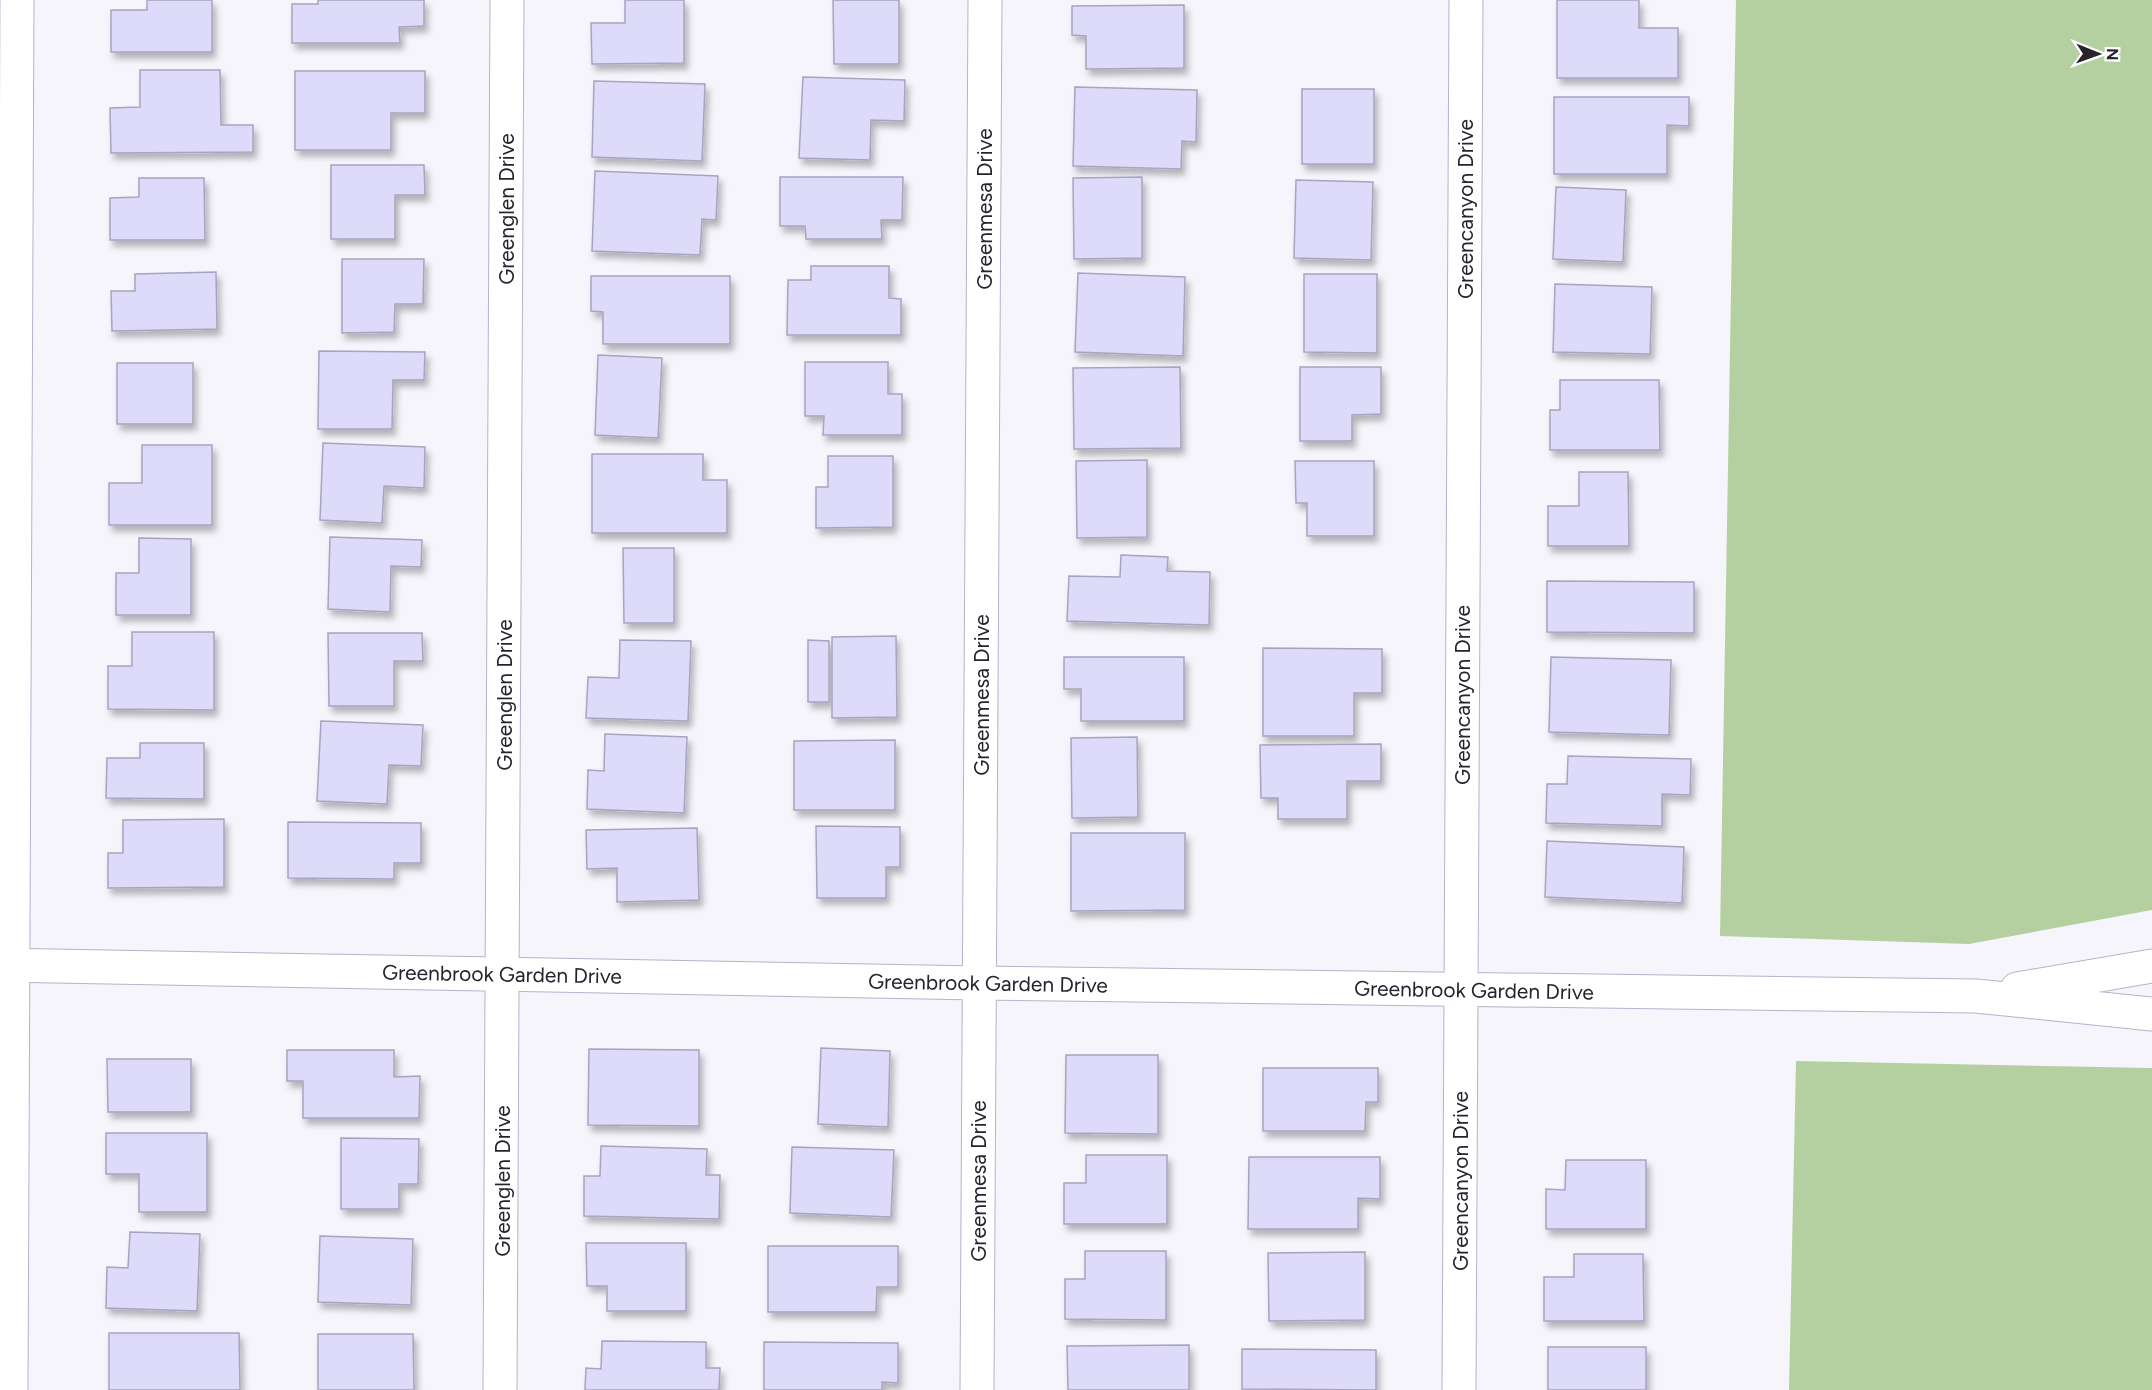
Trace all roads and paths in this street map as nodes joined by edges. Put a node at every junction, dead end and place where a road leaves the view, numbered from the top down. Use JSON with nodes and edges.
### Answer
{"nodes":[{"id":1,"x":17,"y":0,"type":"edge"},
{"id":2,"x":507,"y":0,"type":"edge"},
{"id":3,"x":985,"y":0,"type":"edge"},
{"id":4,"x":1466,"y":0,"type":"edge"},
{"id":5,"x":6,"y":965,"type":"edge"},
{"id":6,"x":2152,"y":966,"type":"edge"},
{"id":7,"x":503,"y":974,"type":"junction"},
{"id":8,"x":979,"y":983,"type":"junction"},
{"id":9,"x":1460,"y":990,"type":"junction"},
{"id":10,"x":1976,"y":996,"type":"junction"},
{"id":11,"x":2152,"y":1014,"type":"edge"},
{"id":12,"x":11,"y":1390,"type":"edge"},
{"id":13,"x":500,"y":1390,"type":"edge"},
{"id":14,"x":977,"y":1390,"type":"edge"},
{"id":15,"x":1459,"y":1390,"type":"edge"}],
"edges":[{"from":1,"to":5,"type":"street"},
{"from":2,"to":7,"type":"street","name":"Greenglen Drive"},
{"from":3,"to":8,"type":"street","name":"Greenmesa Drive"},
{"from":4,"to":9,"type":"street","name":"Greencanyon Drive"},
{"from":5,"to":7,"type":"street","name":"Greenbrook Garden Drive"},
{"from":5,"to":12,"type":"street"},
{"from":6,"to":10,"type":"street","name":"Greenbrook Garden Drive"},
{"from":7,"to":8,"type":"street","name":"Greenbrook Garden Drive"},
{"from":7,"to":13,"type":"street","name":"Greenglen Drive"},
{"from":8,"to":9,"type":"street","name":"Greenbrook Garden Drive"},
{"from":8,"to":14,"type":"street","name":"Greenmesa Drive"},
{"from":9,"to":10,"type":"street","name":"Greenbrook Garden Drive"},
{"from":9,"to":15,"type":"street","name":"Greencanyon Drive"},
{"from":10,"to":11,"type":"street","name":"Greenbrook Garden Drive"}]}
